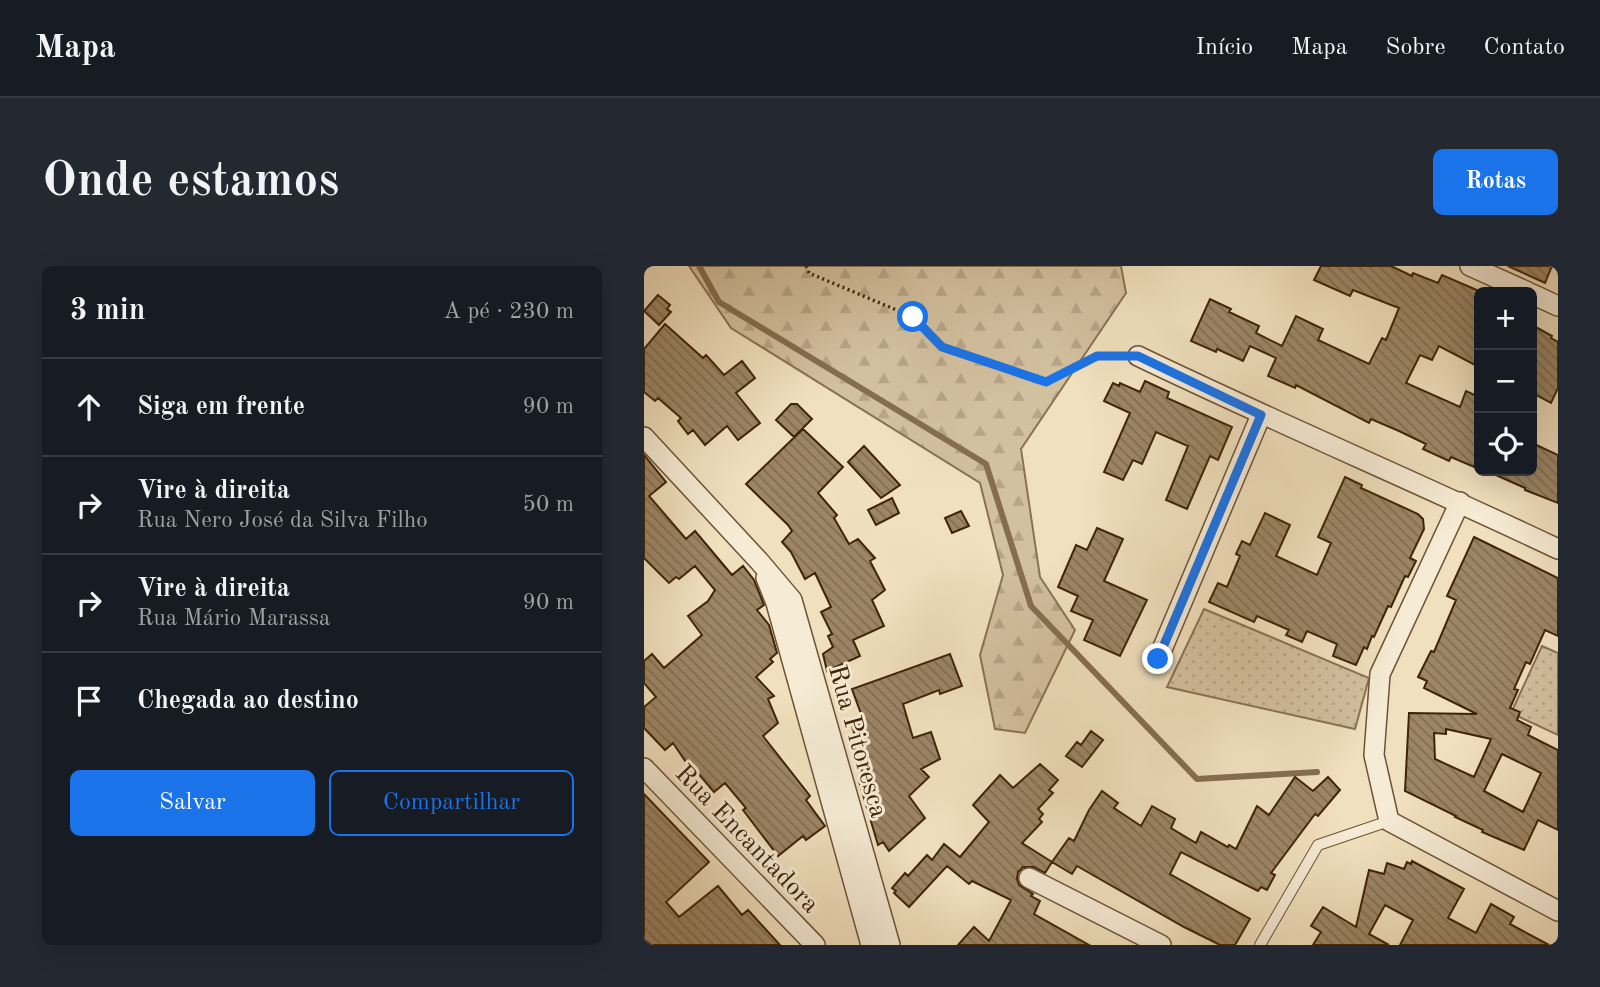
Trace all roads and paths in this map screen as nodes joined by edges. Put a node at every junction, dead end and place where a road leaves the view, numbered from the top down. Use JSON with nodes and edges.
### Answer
{"nodes":[{"id":1,"x":806,"y":266,"type":"edge"},
{"id":2,"x":1470,"y":266,"type":"edge"},
{"id":3,"x":1517,"y":287,"type":"edge"},
{"id":4,"x":1537,"y":296,"type":"edge"},
{"id":5,"x":1558,"y":306,"type":"edge"},
{"id":6,"x":1138,"y":356,"type":"joint"},
{"id":7,"x":1261,"y":415,"type":"junction"},
{"id":8,"x":644,"y":437,"type":"edge"},
{"id":9,"x":1460,"y":502,"type":"junction"},
{"id":10,"x":1558,"y":549,"type":"edge"},
{"id":11,"x":759,"y":561,"type":"junction"},
{"id":12,"x":1158,"y":659,"type":"dead end"},
{"id":13,"x":644,"y":768,"type":"edge"},
{"id":14,"x":1390,"y":821,"type":"junction"},
{"id":15,"x":1029,"y":878,"type":"dead end"},
{"id":16,"x":1558,"y":911,"type":"edge"},
{"id":17,"x":815,"y":945,"type":"edge"},
{"id":18,"x":871,"y":945,"type":"edge"},
{"id":19,"x":890,"y":945,"type":"edge"},
{"id":20,"x":1161,"y":945,"type":"edge"},
{"id":21,"x":1260,"y":945,"type":"edge"}],
"edges":[{"from":1,"to":6,"type":"path"},
{"from":2,"to":3,"type":"street"},
{"from":4,"to":5,"type":"street"},
{"from":6,"to":7,"type":"street"},
{"from":7,"to":9,"type":"street"},
{"from":7,"to":12,"type":"street"},
{"from":8,"to":11,"type":"street","name":"Rua Pitoresca"},
{"from":9,"to":10,"type":"street"},
{"from":9,"to":14,"type":"street"},
{"from":11,"to":18,"type":"street","name":"Rua Pitoresca"},
{"from":11,"to":19,"type":"street","name":"Rua Pitoresca"},
{"from":13,"to":17,"type":"street","name":"Rua Encantadora"},
{"from":14,"to":16,"type":"street"},
{"from":14,"to":21,"type":"lane"},
{"from":15,"to":20,"type":"street"}]}
